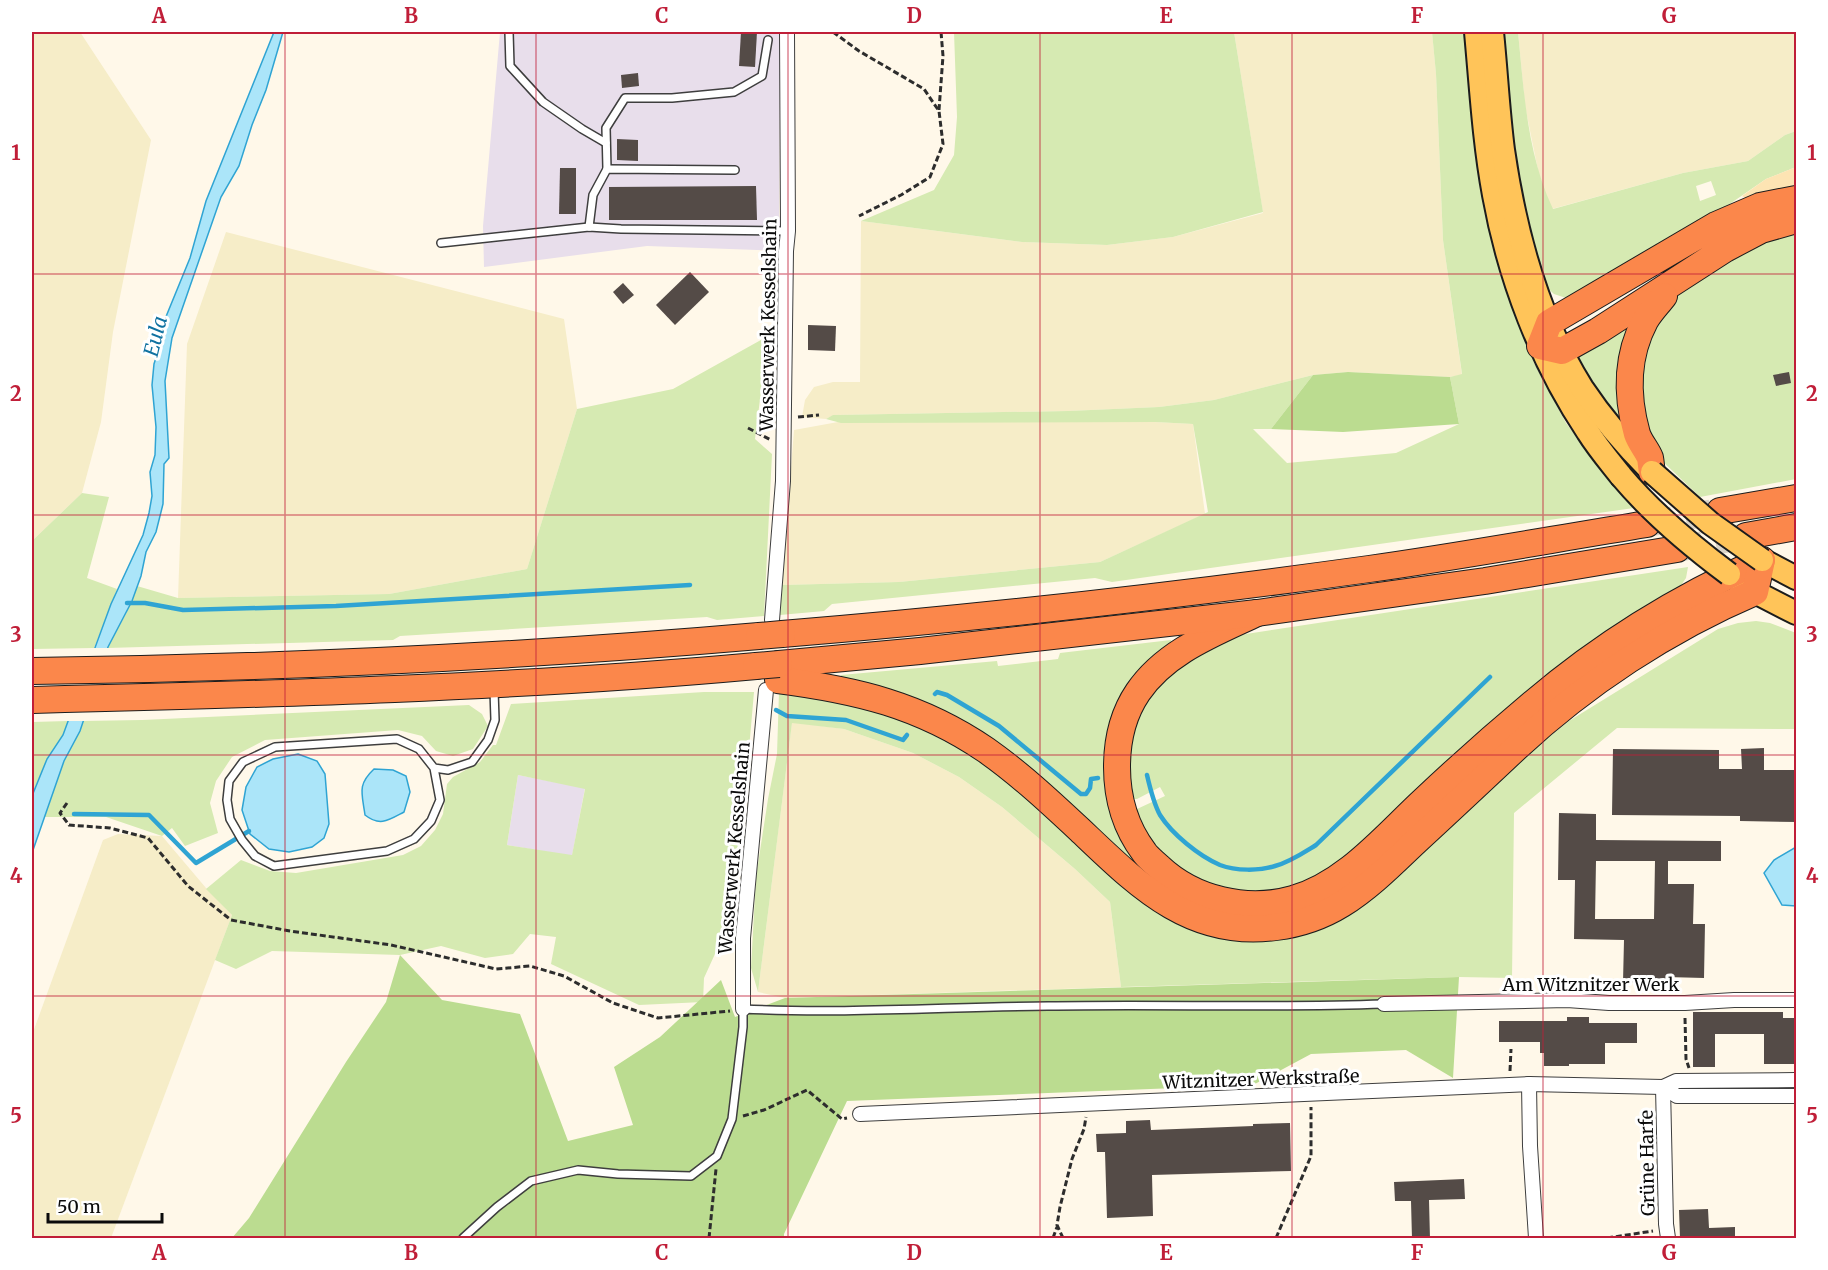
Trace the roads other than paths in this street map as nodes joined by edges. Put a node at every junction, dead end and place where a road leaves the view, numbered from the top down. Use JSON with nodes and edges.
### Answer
{"nodes":[{"id":1,"x":509,"y":32,"type":"edge"},
{"id":2,"x":787,"y":32,"type":"edge"},
{"id":3,"x":1476,"y":32,"type":"edge"},
{"id":4,"x":1492,"y":32,"type":"edge"},
{"id":5,"x":768,"y":40,"type":"dead end"},
{"id":6,"x":606,"y":142,"type":"junction"},
{"id":7,"x":607,"y":169,"type":"junction"},
{"id":8,"x":735,"y":170,"type":"dead end"},
{"id":9,"x":1797,"y":199,"type":"edge"},
{"id":10,"x":1797,"y":220,"type":"edge"},
{"id":11,"x":589,"y":227,"type":"junction"},
{"id":12,"x":788,"y":231,"type":"junction"},
{"id":13,"x":441,"y":243,"type":"dead end"},
{"id":14,"x":1674,"y":284,"type":"junction"},
{"id":15,"x":1550,"y":340,"type":"junction"},
{"id":16,"x":1652,"y":472,"type":"junction"},
{"id":17,"x":1797,"y":498,"type":"edge"},
{"id":18,"x":1720,"y":511,"type":"tunnel mouth"},
{"id":19,"x":1647,"y":524,"type":"tunnel mouth"},
{"id":20,"x":1797,"y":527,"type":"edge"},
{"id":21,"x":1746,"y":536,"type":"tunnel mouth"},
{"id":22,"x":1677,"y":549,"type":"tunnel mouth"},
{"id":23,"x":1761,"y":560,"type":"junction"},
{"id":24,"x":1797,"y":579,"type":"edge"},
{"id":25,"x":1741,"y":582,"type":"junction"},
{"id":26,"x":1257,"y":613,"type":"junction"},
{"id":27,"x":1797,"y":613,"type":"edge"},
{"id":28,"x":771,"y":630,"type":"junction"},
{"id":29,"x":32,"y":671,"type":"edge"},
{"id":30,"x":767,"y":676,"type":"junction"},
{"id":31,"x":494,"y":685,"type":"junction"},
{"id":32,"x":32,"y":700,"type":"edge"},
{"id":33,"x":434,"y":768,"type":"junction"},
{"id":34,"x":1797,"y":999,"type":"edge"},
{"id":35,"x":1384,"y":1004,"type":"joint"},
{"id":36,"x":743,"y":1010,"type":"junction"},
{"id":37,"x":1797,"y":1080,"type":"edge"},
{"id":38,"x":1529,"y":1084,"type":"junction"},
{"id":39,"x":1663,"y":1087,"type":"junction"},
{"id":40,"x":1797,"y":1096,"type":"edge"},
{"id":41,"x":860,"y":1114,"type":"road end"},
{"id":42,"x":1662,"y":1234,"type":"edge"},
{"id":43,"x":463,"y":1239,"type":"edge"},
{"id":44,"x":1536,"y":1239,"type":"edge"}],
"edges":[{"from":1,"to":6,"type":"lane"},
{"from":2,"to":12,"type":"street","name":"Wasserwerk Kesselshain"},
{"from":3,"to":15,"type":"main road"},
{"from":4,"to":15,"type":"main road"},
{"from":5,"to":6,"type":"lane"},
{"from":6,"to":7,"type":"lane"},
{"from":7,"to":8,"type":"lane"},
{"from":7,"to":11,"type":"lane"},
{"from":9,"to":15,"type":"highway"},
{"from":10,"to":14,"type":"highway"},
{"from":11,"to":12,"type":"lane"},
{"from":11,"to":13,"type":"lane"},
{"from":12,"to":28,"type":"street","name":"Wasserwerk Kesselshain"},
{"from":14,"to":15,"type":"highway"},
{"from":14,"to":16,"type":"highway"},
{"from":15,"to":16,"type":"main road"},
{"from":15,"to":25,"type":"main road","bridge":true},
{"from":16,"to":23,"type":"main road","bridge":true},
{"from":17,"to":18,"type":"highway"},
{"from":19,"to":28,"type":"highway"},
{"from":20,"to":21,"type":"highway"},
{"from":22,"to":26,"type":"highway"},
{"from":23,"to":24,"type":"main road"},
{"from":23,"to":25,"type":"highway"},
{"from":25,"to":26,"type":"highway"},
{"from":25,"to":27,"type":"main road"},
{"from":25,"to":30,"type":"highway"},
{"from":26,"to":30,"type":"highway"},
{"from":28,"to":29,"type":"highway"},
{"from":30,"to":31,"type":"highway"},
{"from":30,"to":36,"type":"street","name":"Wasserwerk Kesselshain"},
{"from":31,"to":32,"type":"highway"},
{"from":31,"to":33,"type":"lane"},
{"from":33,"to":33,"type":"lane"},
{"from":34,"to":35,"type":"street","name":"Am Witznitzer Werk"},
{"from":35,"to":36,"type":"lane"},
{"from":36,"to":43,"type":"lane"},
{"from":37,"to":39,"type":"street","name":"Witznitzer Werkstraße"},
{"from":38,"to":39,"type":"street","name":"Witznitzer Werkstraße"},
{"from":38,"to":41,"type":"street","name":"Witznitzer Werkstraße"},
{"from":38,"to":44,"type":"street"},
{"from":39,"to":40,"type":"street","name":"Witznitzer Werkstraße"},
{"from":39,"to":42,"type":"street","name":"Grüne Harfe"}]}
